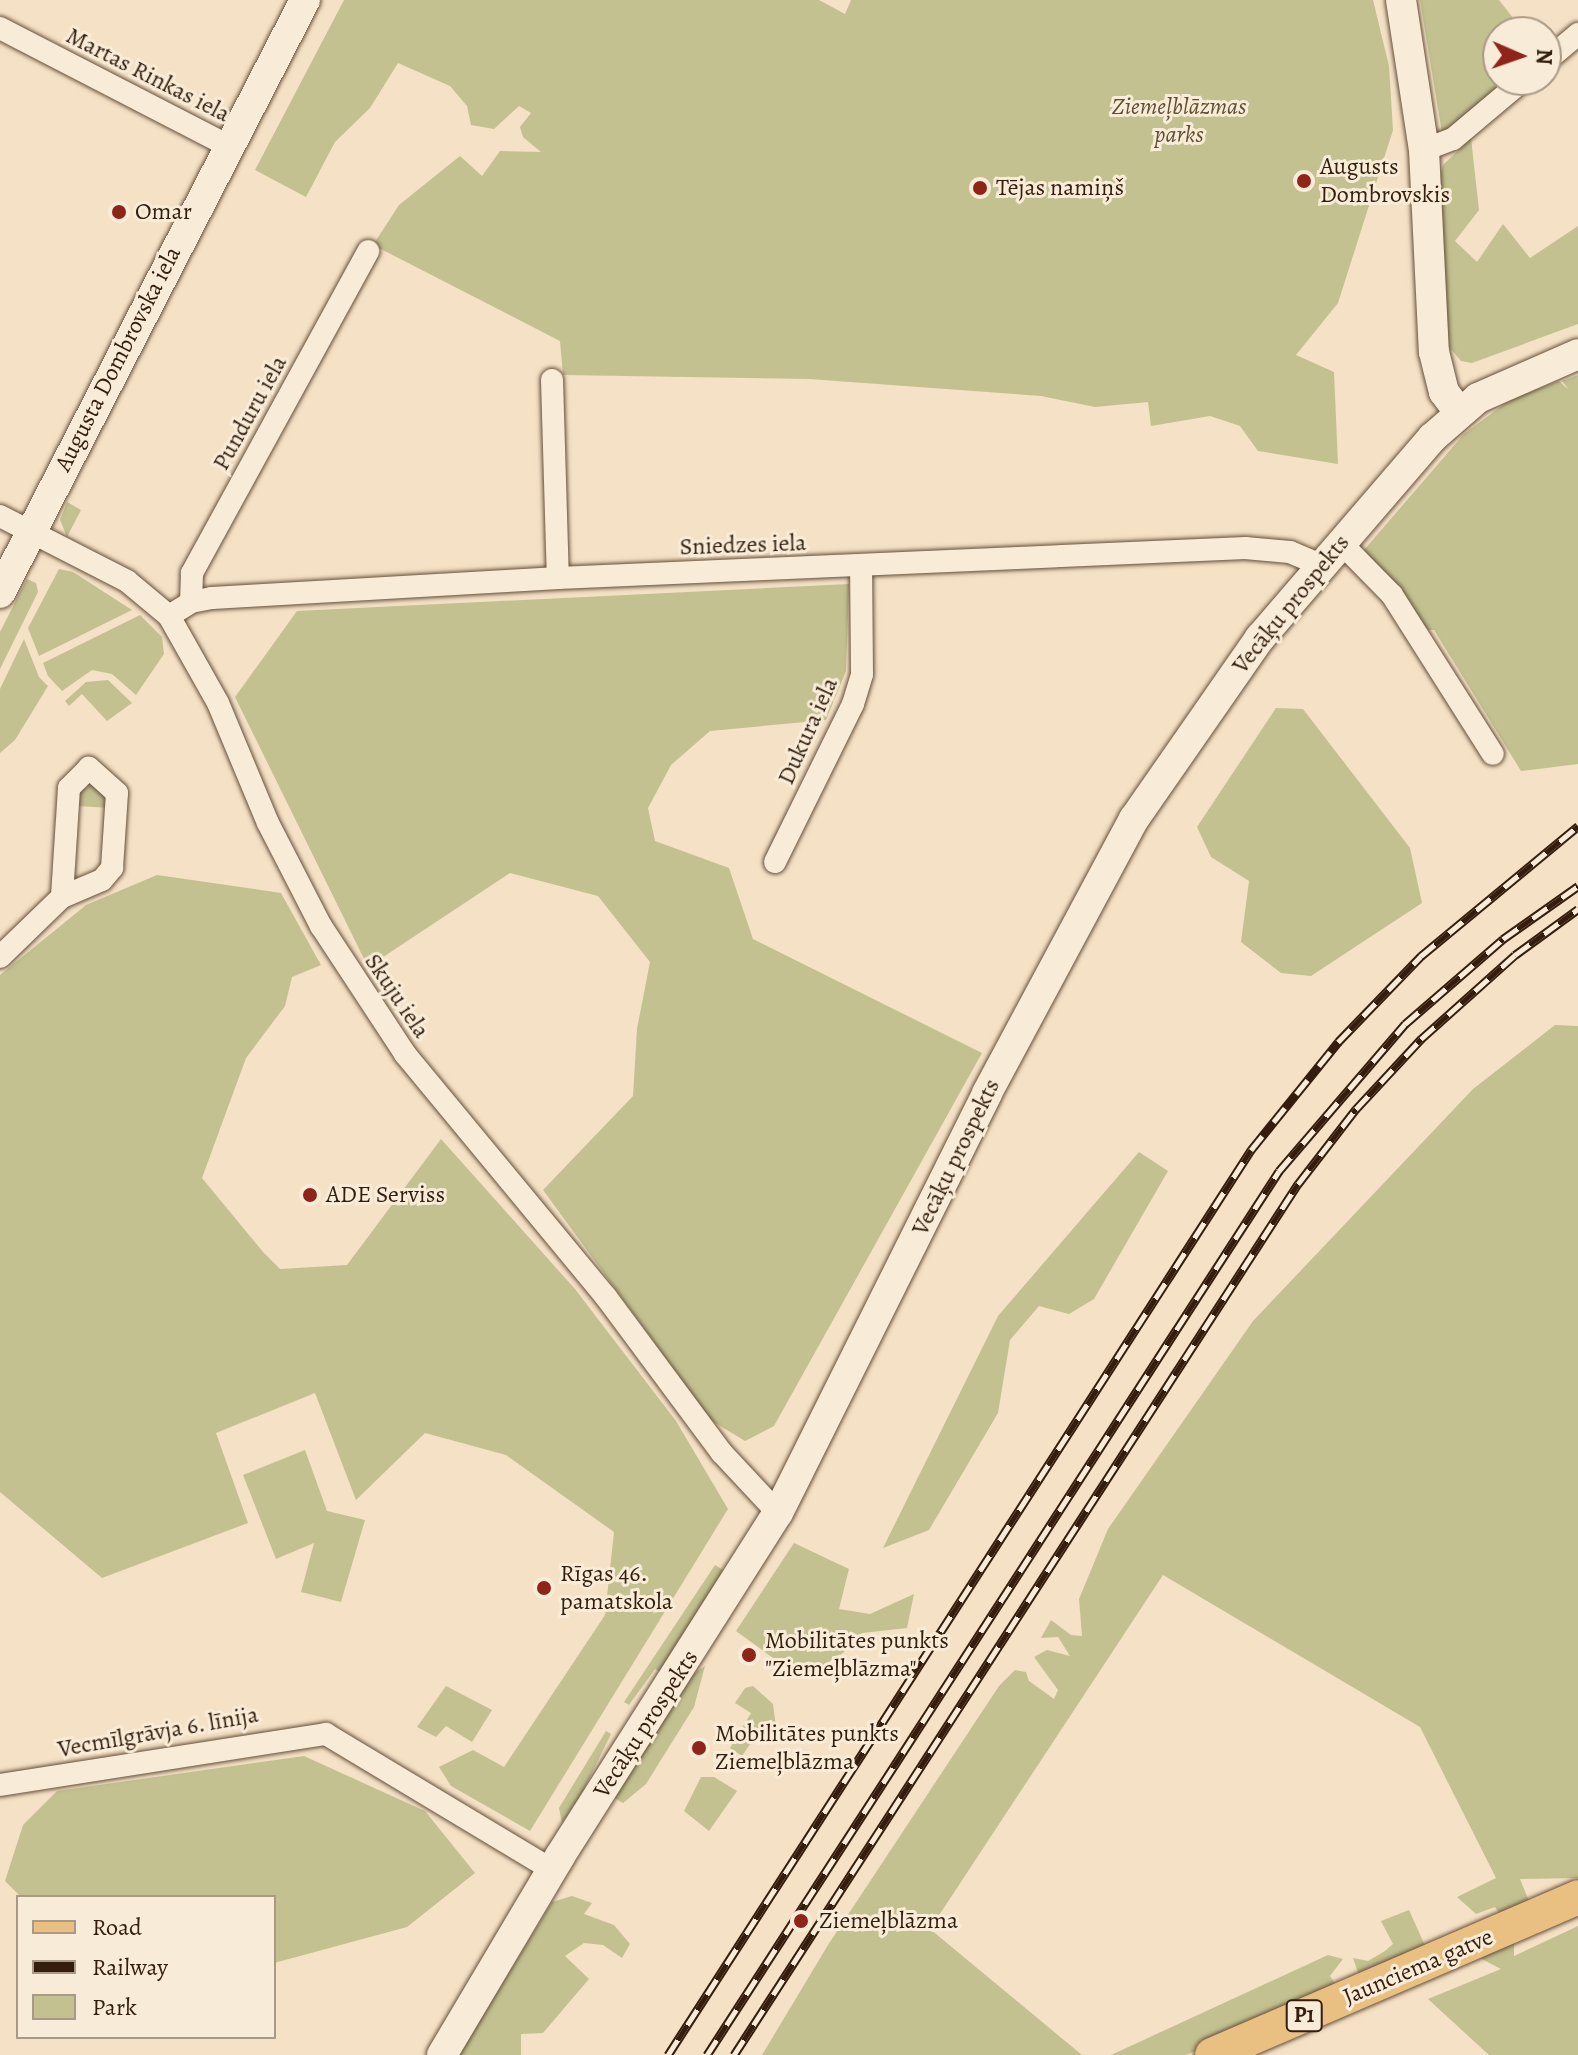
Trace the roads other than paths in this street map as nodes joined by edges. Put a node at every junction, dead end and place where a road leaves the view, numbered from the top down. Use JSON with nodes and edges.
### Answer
{"nodes":[{"id":1,"x":305,"y":0,"type":"edge"},
{"id":2,"x":1401,"y":0,"type":"edge"},
{"id":3,"x":0,"y":28,"type":"edge"},
{"id":4,"x":1578,"y":34,"type":"edge"},
{"id":5,"x":1562,"y":48,"type":"edge"},
{"id":6,"x":1504,"y":96,"type":"edge"},
{"id":7,"x":229,"y":146,"type":"junction"},
{"id":8,"x":1424,"y":150,"type":"junction"},
{"id":9,"x":368,"y":251,"type":"dead end"},
{"id":10,"x":1578,"y":354,"type":"edge"},
{"id":11,"x":552,"y":380,"type":"dead end"},
{"id":12,"x":1459,"y":412,"type":"junction"},
{"id":13,"x":0,"y":516,"type":"edge"},
{"id":14,"x":30,"y":531,"type":"junction"},
{"id":15,"x":1330,"y":554,"type":"junction"},
{"id":16,"x":861,"y":567,"type":"junction"},
{"id":17,"x":558,"y":578,"type":"junction"},
{"id":18,"x":0,"y":593,"type":"edge"},
{"id":19,"x":191,"y":602,"type":"junction"},
{"id":20,"x":169,"y":616,"type":"junction"},
{"id":21,"x":1493,"y":754,"type":"dead end"},
{"id":22,"x":775,"y":862,"type":"dead end"},
{"id":23,"x":62,"y":897,"type":"junction"},
{"id":24,"x":0,"y":957,"type":"edge"},
{"id":25,"x":778,"y":1513,"type":"junction"},
{"id":26,"x":0,"y":1785,"type":"edge"},
{"id":27,"x":552,"y":1870,"type":"junction"},
{"id":28,"x":1578,"y":1897,"type":"edge"},
{"id":29,"x":442,"y":2055,"type":"edge"},
{"id":30,"x":1212,"y":2055,"type":"edge"}],
"edges":[{"from":1,"to":7,"type":"main road","name":"Augusta Dombrovska iela"},
{"from":2,"to":8,"type":"main road"},
{"from":3,"to":7,"type":"street","name":"Martas Rinkas iela"},
{"from":4,"to":5,"type":"street"},
{"from":6,"to":8,"type":"street"},
{"from":7,"to":14,"type":"main road","name":"Augusta Dombrovska iela"},
{"from":8,"to":12,"type":"main road"},
{"from":9,"to":19,"type":"street","name":"Punduru iela"},
{"from":10,"to":12,"type":"main road","name":"Vecāķu prospekts"},
{"from":11,"to":17,"type":"street"},
{"from":12,"to":15,"type":"main road","name":"Vecāķu prospekts"},
{"from":13,"to":14,"type":"street","name":"Skuju iela"},
{"from":14,"to":18,"type":"main road","name":"Augusta Dombrovska iela"},
{"from":14,"to":20,"type":"street","name":"Skuju iela"},
{"from":15,"to":16,"type":"street","name":"Sniedzes iela"},
{"from":15,"to":21,"type":"street"},
{"from":15,"to":25,"type":"main road","name":"Vecāķu prospekts"},
{"from":16,"to":17,"type":"street","name":"Sniedzes iela"},
{"from":16,"to":22,"type":"street","name":"Dukura iela"},
{"from":17,"to":19,"type":"street","name":"Sniedzes iela"},
{"from":19,"to":20,"type":"street","name":"Sniedzes iela"},
{"from":20,"to":25,"type":"street","name":"Skuju iela"},
{"from":23,"to":23,"type":"street"},
{"from":23,"to":24,"type":"street"},
{"from":25,"to":27,"type":"main road","name":"Vecāķu prospekts"},
{"from":26,"to":27,"type":"street","name":"Vecmīlgrāvja 6. līnija"},
{"from":27,"to":29,"type":"main road","name":"Vecāķu prospekts"},
{"from":28,"to":30,"type":"main road","name":"Jaunciema gatve","number":"P1"}]}
